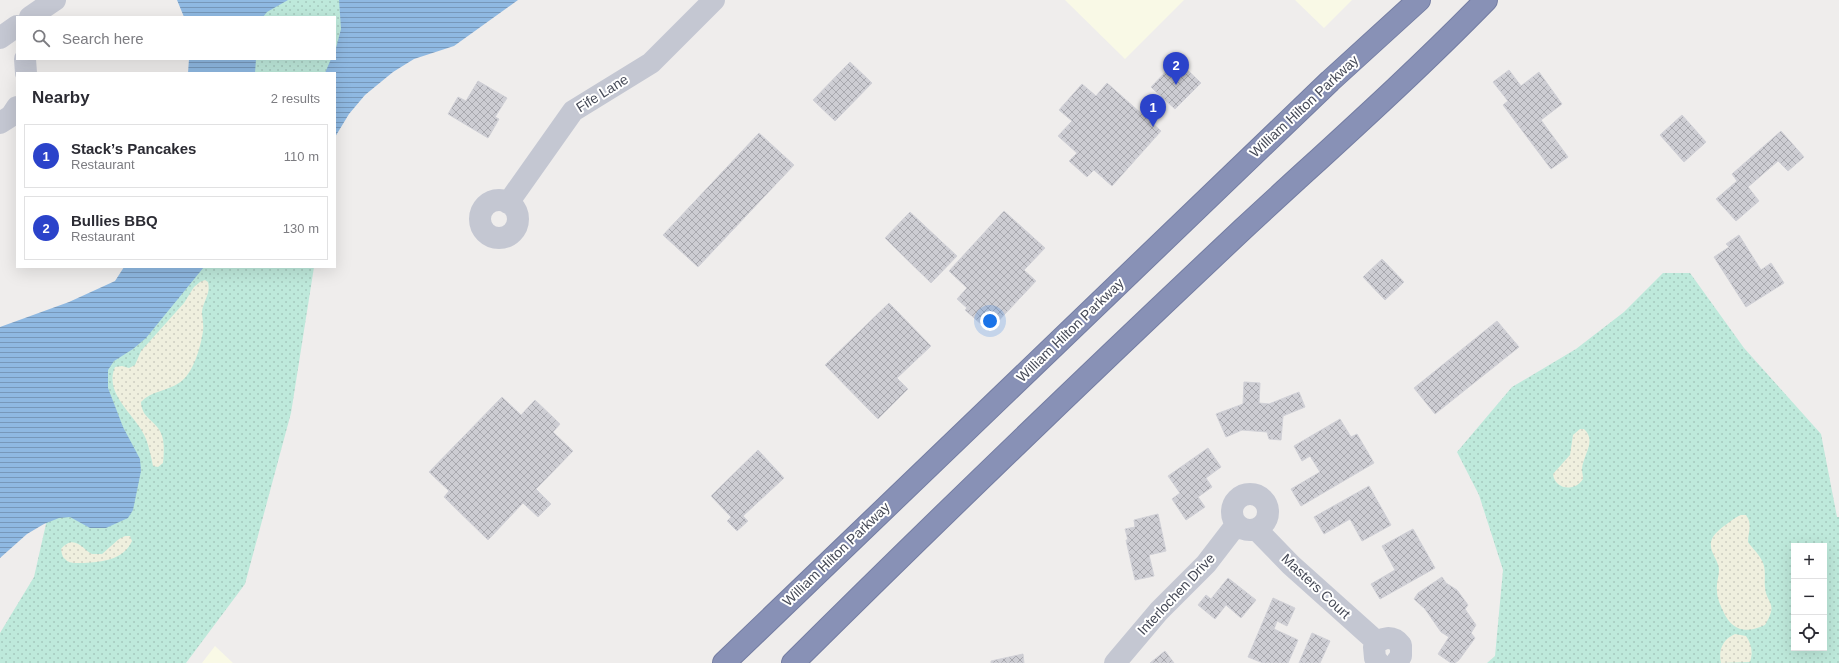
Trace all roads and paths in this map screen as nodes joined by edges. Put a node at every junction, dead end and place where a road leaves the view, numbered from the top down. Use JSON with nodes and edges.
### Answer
{"nodes":[{"id":1,"x":55,"y":0,"type":"edge"},
{"id":2,"x":714,"y":0,"type":"edge"},
{"id":3,"x":1419,"y":0,"type":"edge"},
{"id":4,"x":1480,"y":5,"type":"edge"},
{"id":5,"x":34,"y":16,"type":"edge"},
{"id":6,"x":25,"y":60,"type":"edge"},
{"id":7,"x":26,"y":72,"type":"edge"},
{"id":8,"x":16,"y":108,"type":"edge"},
{"id":9,"x":0,"y":123,"type":"edge"},
{"id":10,"x":508,"y":203,"type":"dead end"},
{"id":11,"x":1246,"y":527,"type":"joint"},
{"id":12,"x":1378,"y":652,"type":"edge"},
{"id":13,"x":724,"y":663,"type":"edge"},
{"id":14,"x":793,"y":663,"type":"edge"},
{"id":15,"x":1115,"y":663,"type":"edge"},
{"id":16,"x":1396,"y":663,"type":"edge"}],
"edges":[{"from":1,"to":5,"type":"street"},
{"from":2,"to":10,"type":"street","name":"Fife Lane"},
{"from":3,"to":13,"type":"highway","name":"William Hilton Parkway"},
{"from":4,"to":14,"type":"highway"},
{"from":6,"to":7,"type":"street"},
{"from":8,"to":9,"type":"street"},
{"from":11,"to":12,"type":"street","name":"Masters Court"},
{"from":11,"to":15,"type":"street","name":"Interlochen Drive"},
{"from":12,"to":16,"type":"street","name":"Masters Court"}]}
